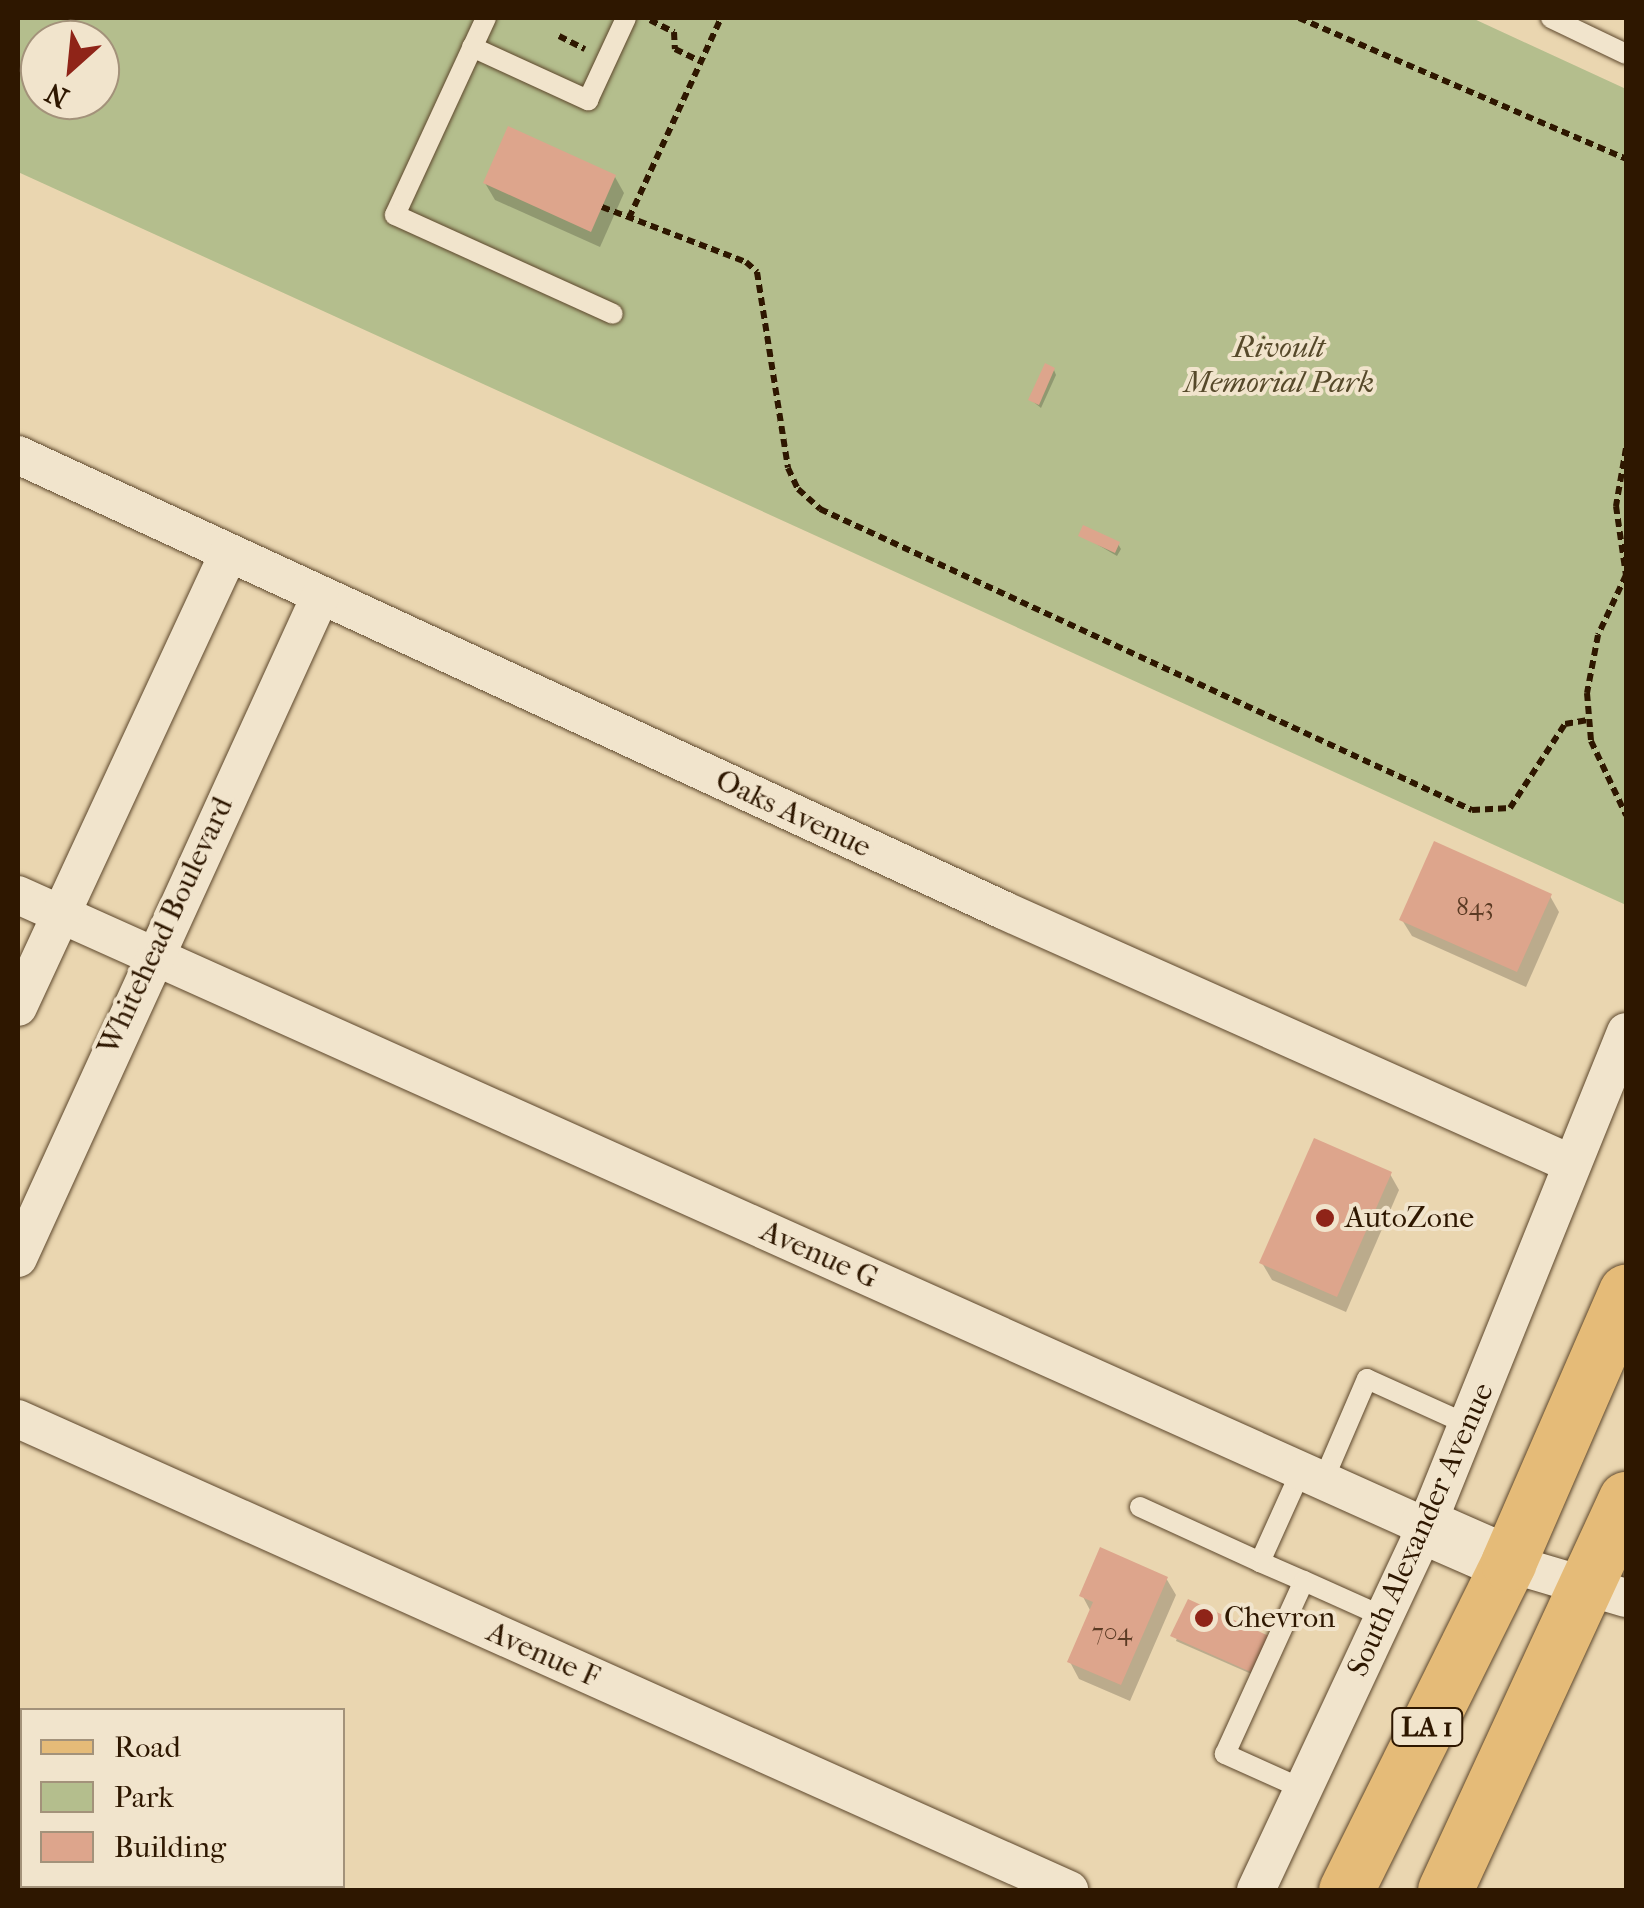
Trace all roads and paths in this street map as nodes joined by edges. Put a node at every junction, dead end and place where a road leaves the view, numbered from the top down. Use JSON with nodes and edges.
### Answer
{"nodes":[{"id":1,"x":486,"y":18,"type":"edge"},
{"id":2,"x":626,"y":18,"type":"edge"},
{"id":3,"x":644,"y":18,"type":"edge"},
{"id":4,"x":721,"y":18,"type":"edge"},
{"id":5,"x":1299,"y":18,"type":"edge"},
{"id":6,"x":1551,"y":18,"type":"edge"},
{"id":7,"x":472,"y":46,"type":"junction"},
{"id":8,"x":1626,"y":54,"type":"edge"},
{"id":9,"x":701,"y":61,"type":"junction"},
{"id":10,"x":1626,"y":159,"type":"edge"},
{"id":11,"x":602,"y":207,"type":"dead end"},
{"id":12,"x":628,"y":218,"type":"junction"},
{"id":13,"x":613,"y":314,"type":"dead end"},
{"id":14,"x":1626,"y":448,"type":"edge"},
{"id":15,"x":18,"y":455,"type":"edge"},
{"id":16,"x":228,"y":554,"type":"junction"},
{"id":17,"x":320,"y":596,"type":"junction"},
{"id":18,"x":1588,"y":720,"type":"junction"},
{"id":19,"x":1626,"y":814,"type":"edge"},
{"id":20,"x":18,"y":895,"type":"edge"},
{"id":21,"x":59,"y":913,"type":"junction"},
{"id":22,"x":151,"y":955,"type":"junction"},
{"id":23,"x":18,"y":1007,"type":"edge"},
{"id":24,"x":1626,"y":1032,"type":"edge"},
{"id":25,"x":1572,"y":1164,"type":"junction"},
{"id":26,"x":18,"y":1258,"type":"edge"},
{"id":27,"x":1626,"y":1291,"type":"edge"},
{"id":28,"x":18,"y":1419,"type":"edge"},
{"id":29,"x":1470,"y":1426,"type":"junction"},
{"id":30,"x":1312,"y":1476,"type":"junction"},
{"id":31,"x":1626,"y":1498,"type":"edge"},
{"id":32,"x":1140,"y":1507,"type":"dead end"},
{"id":33,"x":1426,"y":1527,"type":"junction"},
{"id":34,"x":1260,"y":1562,"type":"junction"},
{"id":35,"x":1508,"y":1563,"type":"junction"},
{"id":36,"x":1304,"y":1582,"type":"junction"},
{"id":37,"x":1607,"y":1592,"type":"edge"},
{"id":38,"x":1384,"y":1617,"type":"junction"},
{"id":39,"x":1305,"y":1790,"type":"junction"},
{"id":40,"x":1069,"y":1890,"type":"edge"},
{"id":41,"x":1256,"y":1890,"type":"edge"},
{"id":42,"x":1346,"y":1890,"type":"edge"},
{"id":43,"x":1445,"y":1890,"type":"edge"}],
"edges":[{"from":1,"to":7,"type":"lane"},
{"from":2,"to":7,"type":"lane"},
{"from":3,"to":9,"type":"path"},
{"from":4,"to":9,"type":"path"},
{"from":5,"to":10,"type":"path"},
{"from":6,"to":8,"type":"lane"},
{"from":7,"to":13,"type":"lane"},
{"from":9,"to":12,"type":"path"},
{"from":11,"to":12,"type":"path"},
{"from":12,"to":18,"type":"path"},
{"from":14,"to":18,"type":"path"},
{"from":15,"to":16,"type":"street","name":"Oaks Avenue"},
{"from":16,"to":17,"type":"street","name":"Oaks Avenue"},
{"from":16,"to":21,"type":"street"},
{"from":17,"to":22,"type":"street","name":"Whitehead Boulevard"},
{"from":17,"to":25,"type":"street","name":"Oaks Avenue"},
{"from":18,"to":19,"type":"path"},
{"from":20,"to":21,"type":"street","name":"Avenue G"},
{"from":21,"to":22,"type":"street","name":"Avenue G"},
{"from":21,"to":23,"type":"street"},
{"from":22,"to":26,"type":"street","name":"Whitehead Boulevard"},
{"from":22,"to":30,"type":"street","name":"Avenue G"},
{"from":24,"to":25,"type":"street","name":"South Alexander Avenue"},
{"from":25,"to":29,"type":"street","name":"South Alexander Avenue"},
{"from":27,"to":35,"type":"main road","number":"LA 1"},
{"from":28,"to":40,"type":"street","name":"Avenue F"},
{"from":29,"to":30,"type":"lane"},
{"from":29,"to":33,"type":"street","name":"South Alexander Avenue"},
{"from":30,"to":33,"type":"street","name":"Avenue G"},
{"from":30,"to":34,"type":"lane"},
{"from":31,"to":37,"type":"main road","number":"LA 1"},
{"from":32,"to":34,"type":"lane"},
{"from":33,"to":35,"type":"street","name":"Avenue G"},
{"from":33,"to":38,"type":"street","name":"South Alexander Avenue"},
{"from":34,"to":36,"type":"lane"},
{"from":35,"to":37,"type":"street","name":"Avenue G"},
{"from":35,"to":42,"type":"main road","number":"LA 1"},
{"from":36,"to":38,"type":"lane"},
{"from":36,"to":39,"type":"lane"},
{"from":37,"to":43,"type":"main road","number":"LA 1"},
{"from":38,"to":39,"type":"street","name":"South Alexander Avenue"},
{"from":39,"to":41,"type":"street","name":"South Alexander Avenue"}]}
